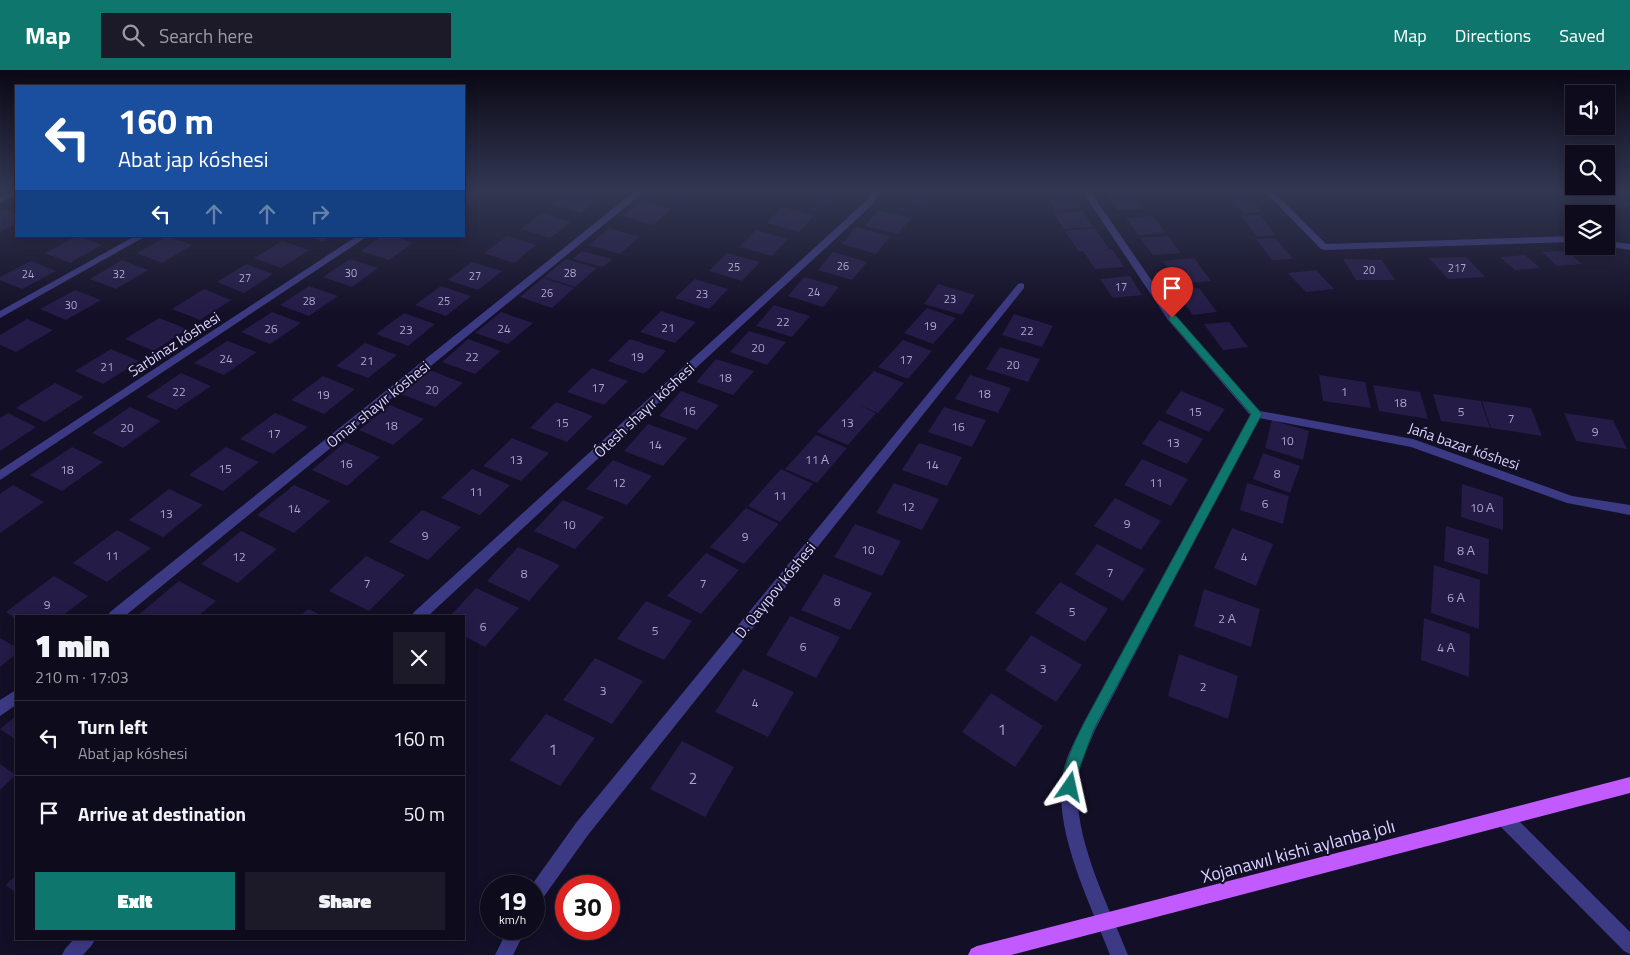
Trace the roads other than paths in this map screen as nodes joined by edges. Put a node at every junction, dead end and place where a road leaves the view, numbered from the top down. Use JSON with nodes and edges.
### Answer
{"nodes":[{"id":1,"x":590,"y":232,"type":"edge"},
{"id":2,"x":837,"y":232,"type":"edge"},
{"id":3,"x":1114,"y":232,"type":"edge"},
{"id":4,"x":1309,"y":232,"type":"edge"},
{"id":5,"x":140,"y":237,"type":"edge"},
{"id":6,"x":362,"y":237,"type":"edge"},
{"id":7,"x":1565,"y":239,"type":"edge"},
{"id":8,"x":1615,"y":245,"type":"edge"},
{"id":9,"x":1630,"y":247,"type":"edge"},
{"id":10,"x":1021,"y":286,"type":"dead end"},
{"id":11,"x":0,"y":315,"type":"edge"},
{"id":12,"x":1256,"y":414,"type":"junction"},
{"id":13,"x":0,"y":476,"type":"edge"},
{"id":14,"x":1630,"y":510,"type":"edge"},
{"id":15,"x":116,"y":615,"type":"edge"},
{"id":16,"x":420,"y":615,"type":"edge"},
{"id":17,"x":15,"y":697,"type":"edge"},
{"id":18,"x":0,"y":709,"type":"edge"},
{"id":19,"x":1630,"y":785,"type":"edge"},
{"id":20,"x":1504,"y":818,"type":"junction"},
{"id":21,"x":545,"y":881,"type":"edge"},
{"id":22,"x":1106,"y":921,"type":"junction"},
{"id":23,"x":85,"y":940,"type":"edge"},
{"id":24,"x":512,"y":940,"type":"edge"},
{"id":25,"x":1630,"y":945,"type":"edge"},
{"id":26,"x":71,"y":955,"type":"edge"},
{"id":27,"x":504,"y":955,"type":"edge"},
{"id":28,"x":976,"y":955,"type":"edge"},
{"id":29,"x":1119,"y":955,"type":"edge"}],
"edges":[{"from":1,"to":15,"type":"street","name":"Omar shayır kóshesi"},
{"from":2,"to":16,"type":"street","name":"Ótesh shayır kóshesi"},
{"from":3,"to":12,"type":"street"},
{"from":4,"to":7,"type":"street"},
{"from":5,"to":11,"type":"street"},
{"from":6,"to":13,"type":"street","name":"Sarbinaz kóshesi"},
{"from":8,"to":9,"type":"street"},
{"from":10,"to":21,"type":"street","name":"D. Qayıpov kóshesi"},
{"from":12,"to":14,"type":"street","name":"Jańa bazar kóshesi"},
{"from":12,"to":22,"type":"street"},
{"from":17,"to":18,"type":"street"},
{"from":19,"to":20,"type":"main road","name":"Xojanawıl kishi aylanba jolı"},
{"from":20,"to":22,"type":"main road","name":"Xojanawıl kishi aylanba jolı"},
{"from":20,"to":25,"type":"street"},
{"from":22,"to":28,"type":"main road","name":"Xojanawıl kishi aylanba jolı"},
{"from":22,"to":29,"type":"street"},
{"from":23,"to":26,"type":"street"},
{"from":24,"to":27,"type":"street"}]}
